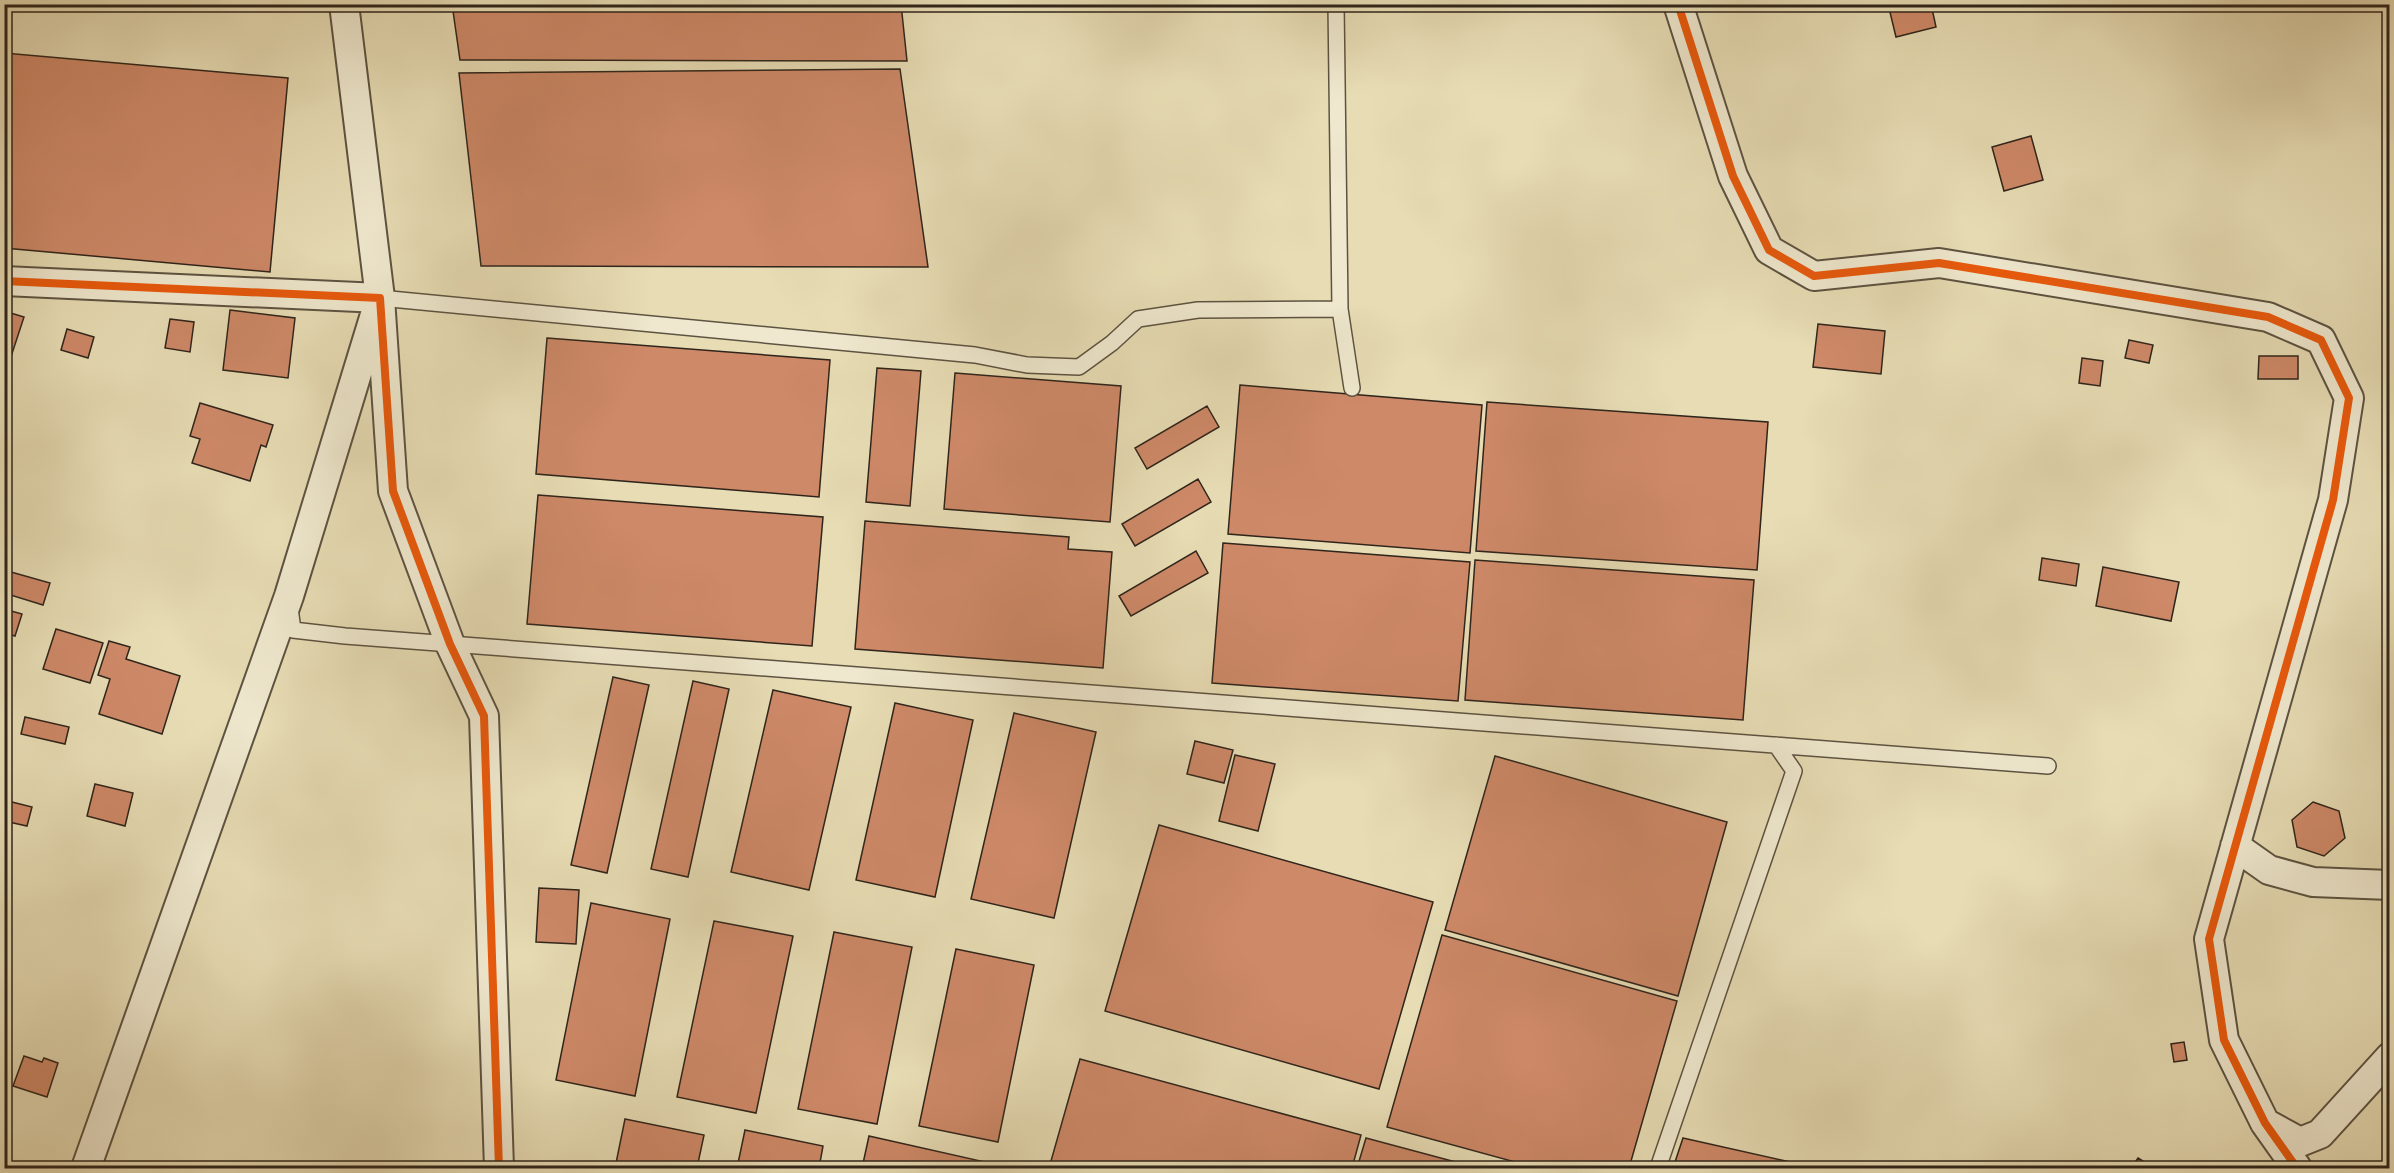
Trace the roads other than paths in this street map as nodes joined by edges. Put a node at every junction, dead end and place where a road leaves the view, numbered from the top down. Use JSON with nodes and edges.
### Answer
{"nodes":[{"id":1,"x":344,"y":4,"type":"edge"},
{"id":2,"x":1336,"y":4,"type":"edge"},
{"id":3,"x":1678,"y":4,"type":"edge"},
{"id":4,"x":4,"y":281,"type":"edge"},
{"id":5,"x":380,"y":298,"type":"junction"},
{"id":6,"x":1340,"y":309,"type":"junction"},
{"id":7,"x":1352,"y":388,"type":"dead end"},
{"id":8,"x":289,"y":596,"type":"junction"},
{"id":9,"x":450,"y":644,"type":"junction"},
{"id":10,"x":1776,"y":745,"type":"junction"},
{"id":11,"x":2048,"y":766,"type":"dead end"},
{"id":12,"x":2235,"y":846,"type":"junction"},
{"id":13,"x":2390,"y":885,"type":"edge"},
{"id":14,"x":2390,"y":1057,"type":"edge"},
{"id":15,"x":2265,"y":1123,"type":"junction"},
{"id":16,"x":86,"y":1168,"type":"edge"},
{"id":17,"x":499,"y":1168,"type":"edge"},
{"id":18,"x":1658,"y":1168,"type":"edge"},
{"id":19,"x":2297,"y":1168,"type":"edge"}],
"edges":[{"from":1,"to":5,"type":"street"},
{"from":2,"to":6,"type":"lane"},
{"from":3,"to":12,"type":"street"},
{"from":4,"to":5,"type":"street"},
{"from":5,"to":6,"type":"lane"},
{"from":5,"to":8,"type":"street"},
{"from":5,"to":9,"type":"street"},
{"from":6,"to":7,"type":"lane"},
{"from":8,"to":9,"type":"lane"},
{"from":8,"to":16,"type":"street"},
{"from":9,"to":10,"type":"lane"},
{"from":9,"to":17,"type":"street"},
{"from":10,"to":11,"type":"lane"},
{"from":10,"to":18,"type":"lane"},
{"from":12,"to":13,"type":"street"},
{"from":12,"to":15,"type":"street"},
{"from":14,"to":15,"type":"street"},
{"from":15,"to":19,"type":"street"}]}
